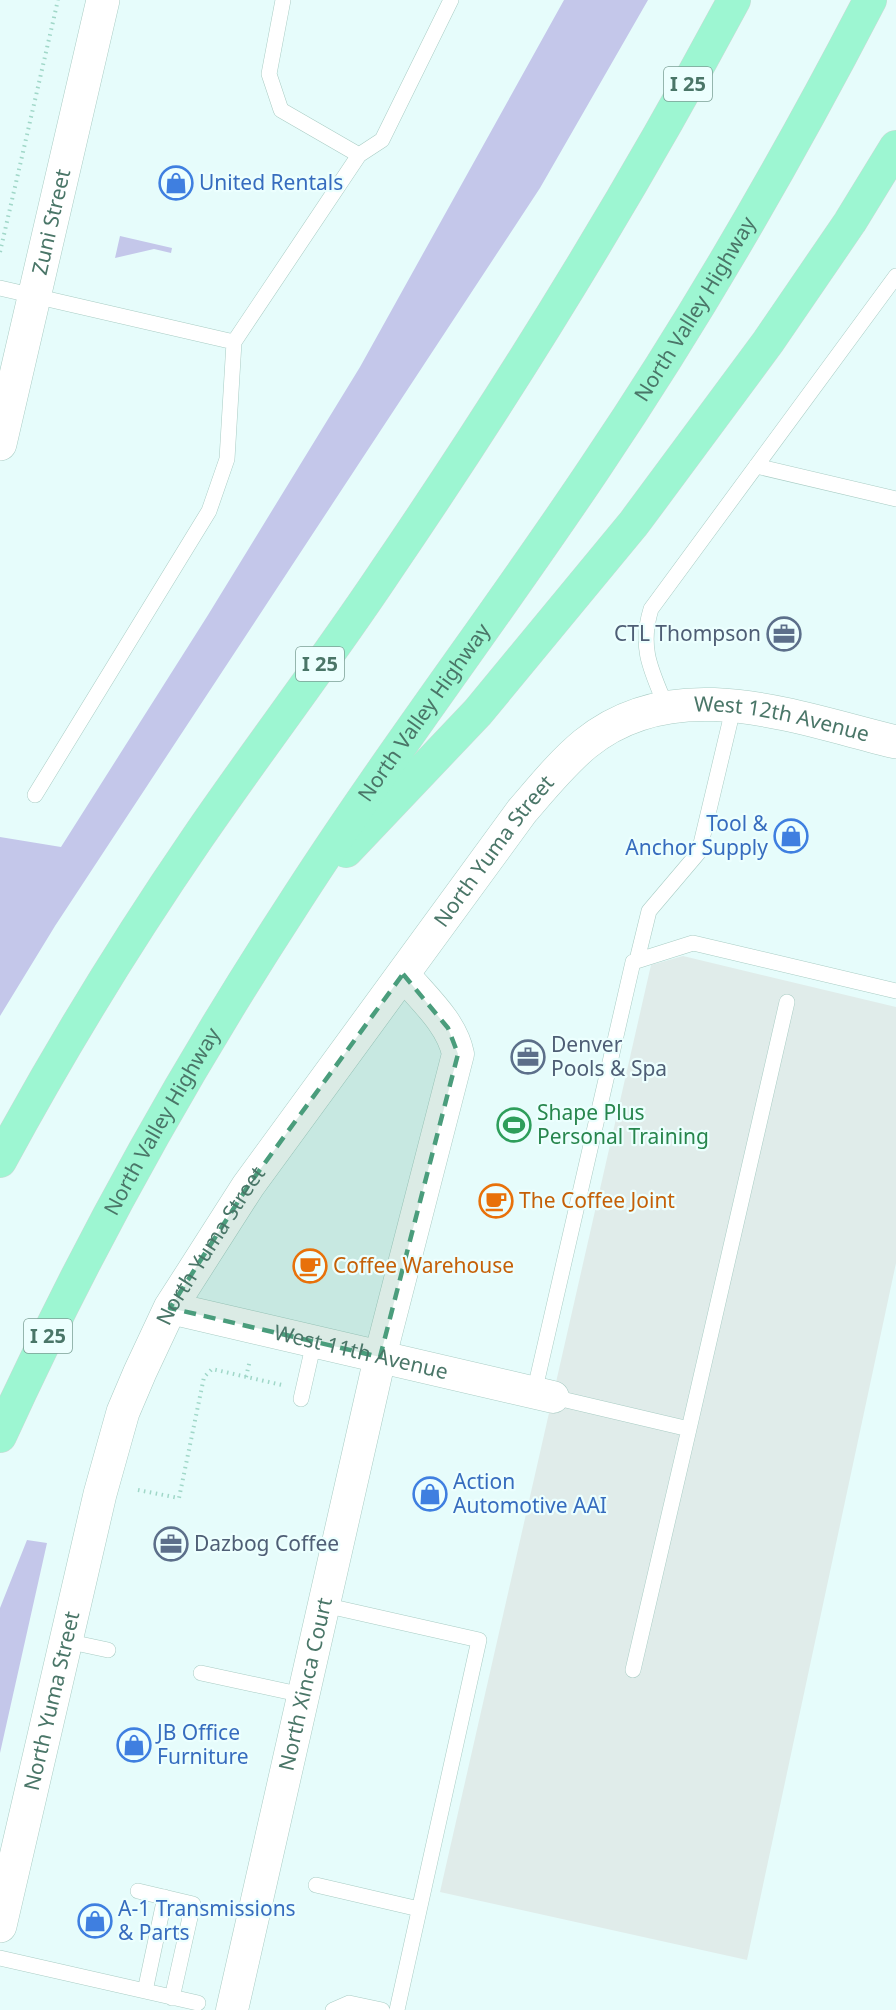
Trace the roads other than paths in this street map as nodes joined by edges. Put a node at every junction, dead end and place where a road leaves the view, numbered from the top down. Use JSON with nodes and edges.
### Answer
{"nodes":[{"id":1,"x":103,"y":0,"type":"edge"},
{"id":2,"x":283,"y":0,"type":"edge"},
{"id":3,"x":451,"y":0,"type":"edge"},
{"id":4,"x":734,"y":0,"type":"edge"},
{"id":5,"x":870,"y":0,"type":"edge"},
{"id":6,"x":896,"y":147,"type":"edge"},
{"id":7,"x":359,"y":155,"type":"junction"},
{"id":8,"x":896,"y":276,"type":"edge"},
{"id":9,"x":0,"y":288,"type":"edge"},
{"id":10,"x":34,"y":296,"type":"junction"},
{"id":11,"x":234,"y":342,"type":"junction"},
{"id":12,"x":0,"y":444,"type":"edge"},
{"id":13,"x":756,"y":466,"type":"junction"},
{"id":14,"x":896,"y":499,"type":"edge"},
{"id":15,"x":734,"y":705,"type":"junction"},
{"id":16,"x":666,"y":706,"type":"junction"},
{"id":17,"x":896,"y":742,"type":"edge"},
{"id":18,"x":35,"y":795,"type":"dead end"},
{"id":19,"x":287,"y":914,"type":"junction"},
{"id":20,"x":638,"y":960,"type":"junction"},
{"id":21,"x":403,"y":974,"type":"junction"},
{"id":22,"x":896,"y":991,"type":"edge"},
{"id":23,"x":787,"y":1002,"type":"dead end"},
{"id":24,"x":0,"y":1161,"type":"edge"},
{"id":25,"x":170,"y":1308,"type":"junction"},
{"id":26,"x":314,"y":1342,"type":"junction"},
{"id":27,"x":380,"y":1357,"type":"junction"},
{"id":28,"x":302,"y":1395,"type":"road end"},
{"id":29,"x":544,"y":1395,"type":"junction"},
{"id":30,"x":689,"y":1429,"type":"junction"},
{"id":31,"x":0,"y":1436,"type":"edge"},
{"id":32,"x":324,"y":1605,"type":"junction"},
{"id":33,"x":66,"y":1641,"type":"junction"},
{"id":34,"x":108,"y":1650,"type":"dead end"},
{"id":35,"x":633,"y":1670,"type":"dead end"},
{"id":36,"x":201,"y":1673,"type":"dead end"},
{"id":37,"x":303,"y":1695,"type":"junction"},
{"id":38,"x":316,"y":1886,"type":"dead end"},
{"id":39,"x":138,"y":1891,"type":"dead end"},
{"id":40,"x":165,"y":1898,"type":"junction"},
{"id":41,"x":419,"y":1909,"type":"junction"},
{"id":42,"x":0,"y":1926,"type":"edge"},
{"id":43,"x":0,"y":1959,"type":"edge"},
{"id":44,"x":145,"y":1991,"type":"junction"},
{"id":45,"x":172,"y":1998,"type":"junction"},
{"id":46,"x":198,"y":2003,"type":"dead end"},
{"id":47,"x":232,"y":2010,"type":"edge"},
{"id":48,"x":333,"y":2010,"type":"edge"},
{"id":49,"x":382,"y":2010,"type":"edge"},
{"id":50,"x":397,"y":2010,"type":"edge"}],
"edges":[{"from":1,"to":10,"type":"street","name":"Zuni Street"},
{"from":2,"to":7,"type":"lane"},
{"from":3,"to":7,"type":"lane"},
{"from":4,"to":24,"type":"highway","number":"I 25"},
{"from":5,"to":19,"type":"highway","name":"North Valley Highway","number":"I 25"},
{"from":6,"to":19,"type":"highway"},
{"from":7,"to":11,"type":"lane"},
{"from":8,"to":13,"type":"lane"},
{"from":9,"to":10,"type":"lane"},
{"from":10,"to":11,"type":"lane"},
{"from":10,"to":12,"type":"street","name":"Zuni Street"},
{"from":11,"to":18,"type":"lane"},
{"from":13,"to":14,"type":"lane"},
{"from":13,"to":16,"type":"lane"},
{"from":15,"to":16,"type":"street","name":"West 12th Avenue"},
{"from":15,"to":17,"type":"street","name":"West 12th Avenue"},
{"from":15,"to":20,"type":"lane"},
{"from":16,"to":21,"type":"street","name":"North Yuma Street"},
{"from":19,"to":31,"type":"highway","name":"North Valley Highway","number":"I 25"},
{"from":20,"to":22,"type":"lane"},
{"from":20,"to":29,"type":"lane"},
{"from":21,"to":25,"type":"street","name":"North Yuma Street"},
{"from":21,"to":27,"type":"street","name":"North Xinca Court"},
{"from":23,"to":30,"type":"lane"},
{"from":25,"to":26,"type":"street","name":"West 11th Avenue"},
{"from":25,"to":33,"type":"street","name":"North Yuma Street"},
{"from":26,"to":27,"type":"street","name":"West 11th Avenue"},
{"from":26,"to":28,"type":"lane"},
{"from":27,"to":29,"type":"street","name":"West 11th Avenue"},
{"from":27,"to":32,"type":"street","name":"North Xinca Court"},
{"from":29,"to":30,"type":"lane"},
{"from":30,"to":35,"type":"lane"},
{"from":32,"to":37,"type":"street","name":"North Xinca Court"},
{"from":32,"to":41,"type":"lane"},
{"from":33,"to":34,"type":"lane"},
{"from":33,"to":42,"type":"street","name":"North Yuma Street"},
{"from":36,"to":37,"type":"lane"},
{"from":37,"to":47,"type":"street","name":"North Xinca Court"},
{"from":38,"to":41,"type":"lane"},
{"from":39,"to":40,"type":"lane"},
{"from":40,"to":44,"type":"lane"},
{"from":40,"to":45,"type":"lane"},
{"from":41,"to":50,"type":"lane"},
{"from":43,"to":44,"type":"lane"},
{"from":44,"to":45,"type":"lane"},
{"from":45,"to":46,"type":"lane"},
{"from":48,"to":49,"type":"lane"}]}
